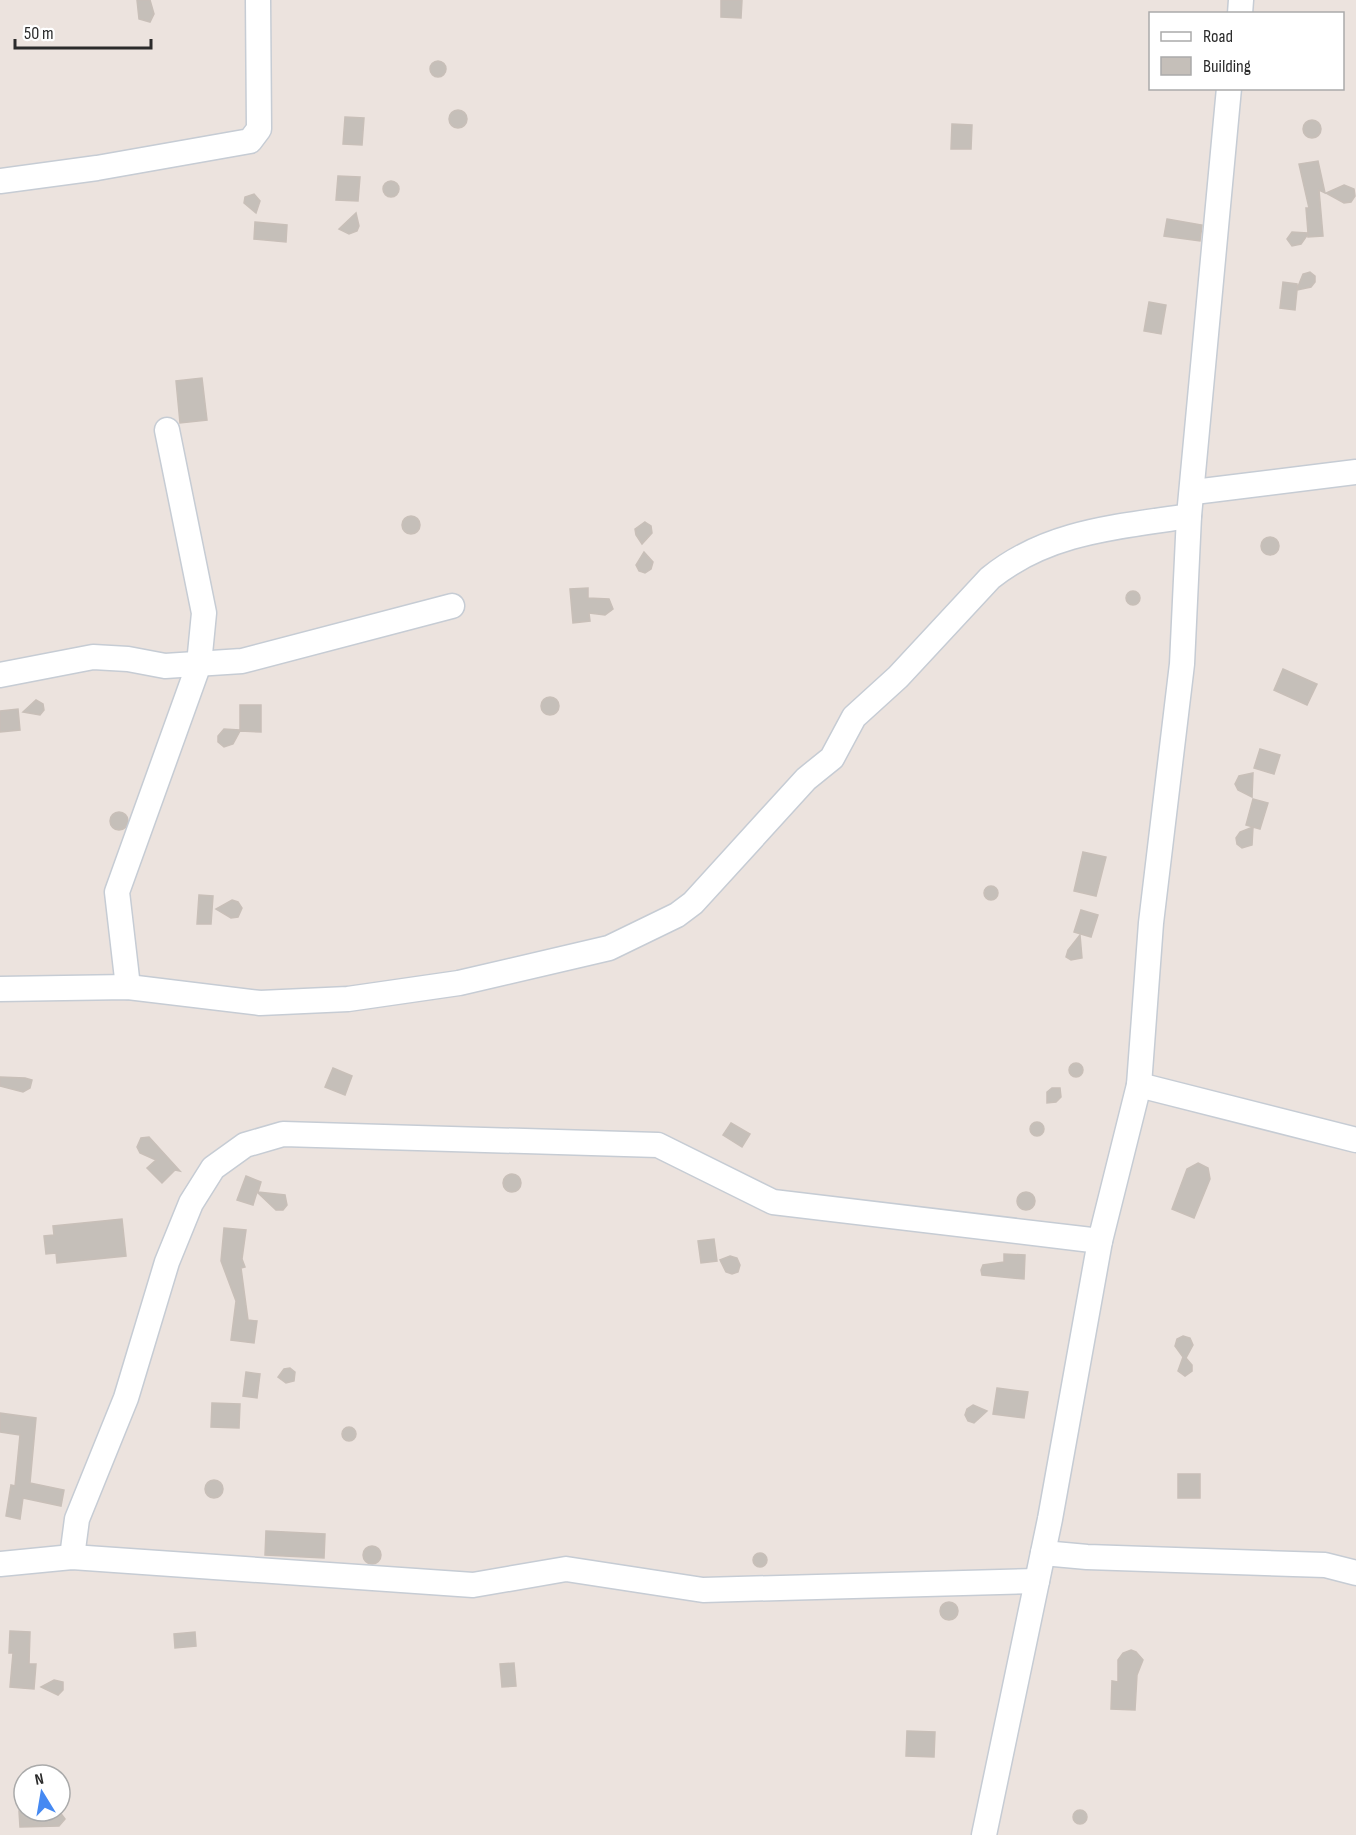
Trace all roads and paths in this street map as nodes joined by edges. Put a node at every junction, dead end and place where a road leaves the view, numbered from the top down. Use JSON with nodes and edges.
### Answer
{"nodes":[{"id":1,"x":258,"y":0,"type":"edge"},
{"id":2,"x":1229,"y":90,"type":"edge"},
{"id":3,"x":0,"y":181,"type":"edge"},
{"id":4,"x":167,"y":430,"type":"dead end"},
{"id":5,"x":1356,"y":472,"type":"edge"},
{"id":6,"x":1194,"y":492,"type":"junction"},
{"id":7,"x":1190,"y":516,"type":"junction"},
{"id":8,"x":452,"y":606,"type":"dead end"},
{"id":9,"x":199,"y":664,"type":"junction"},
{"id":10,"x":0,"y":675,"type":"edge"},
{"id":11,"x":128,"y":987,"type":"junction"},
{"id":12,"x":0,"y":989,"type":"edge"},
{"id":13,"x":1139,"y":1085,"type":"junction"},
{"id":14,"x":1356,"y":1140,"type":"edge"},
{"id":15,"x":1100,"y":1241,"type":"junction"},
{"id":16,"x":1043,"y":1553,"type":"junction"},
{"id":17,"x":72,"y":1557,"type":"junction"},
{"id":18,"x":0,"y":1564,"type":"edge"},
{"id":19,"x":1356,"y":1573,"type":"edge"},
{"id":20,"x":1037,"y":1581,"type":"junction"},
{"id":21,"x":984,"y":1835,"type":"edge"}],
"edges":[{"from":1,"to":3,"type":"street"},
{"from":2,"to":6,"type":"street"},
{"from":4,"to":9,"type":"street"},
{"from":5,"to":6,"type":"street"},
{"from":6,"to":7,"type":"street"},
{"from":7,"to":11,"type":"street"},
{"from":7,"to":13,"type":"street"},
{"from":8,"to":9,"type":"street"},
{"from":9,"to":10,"type":"street"},
{"from":9,"to":11,"type":"street"},
{"from":11,"to":12,"type":"street"},
{"from":13,"to":14,"type":"street"},
{"from":13,"to":15,"type":"street"},
{"from":15,"to":16,"type":"street"},
{"from":15,"to":17,"type":"street"},
{"from":16,"to":19,"type":"street"},
{"from":16,"to":20,"type":"street"},
{"from":17,"to":18,"type":"street"},
{"from":17,"to":20,"type":"street"},
{"from":20,"to":21,"type":"street"}]}
